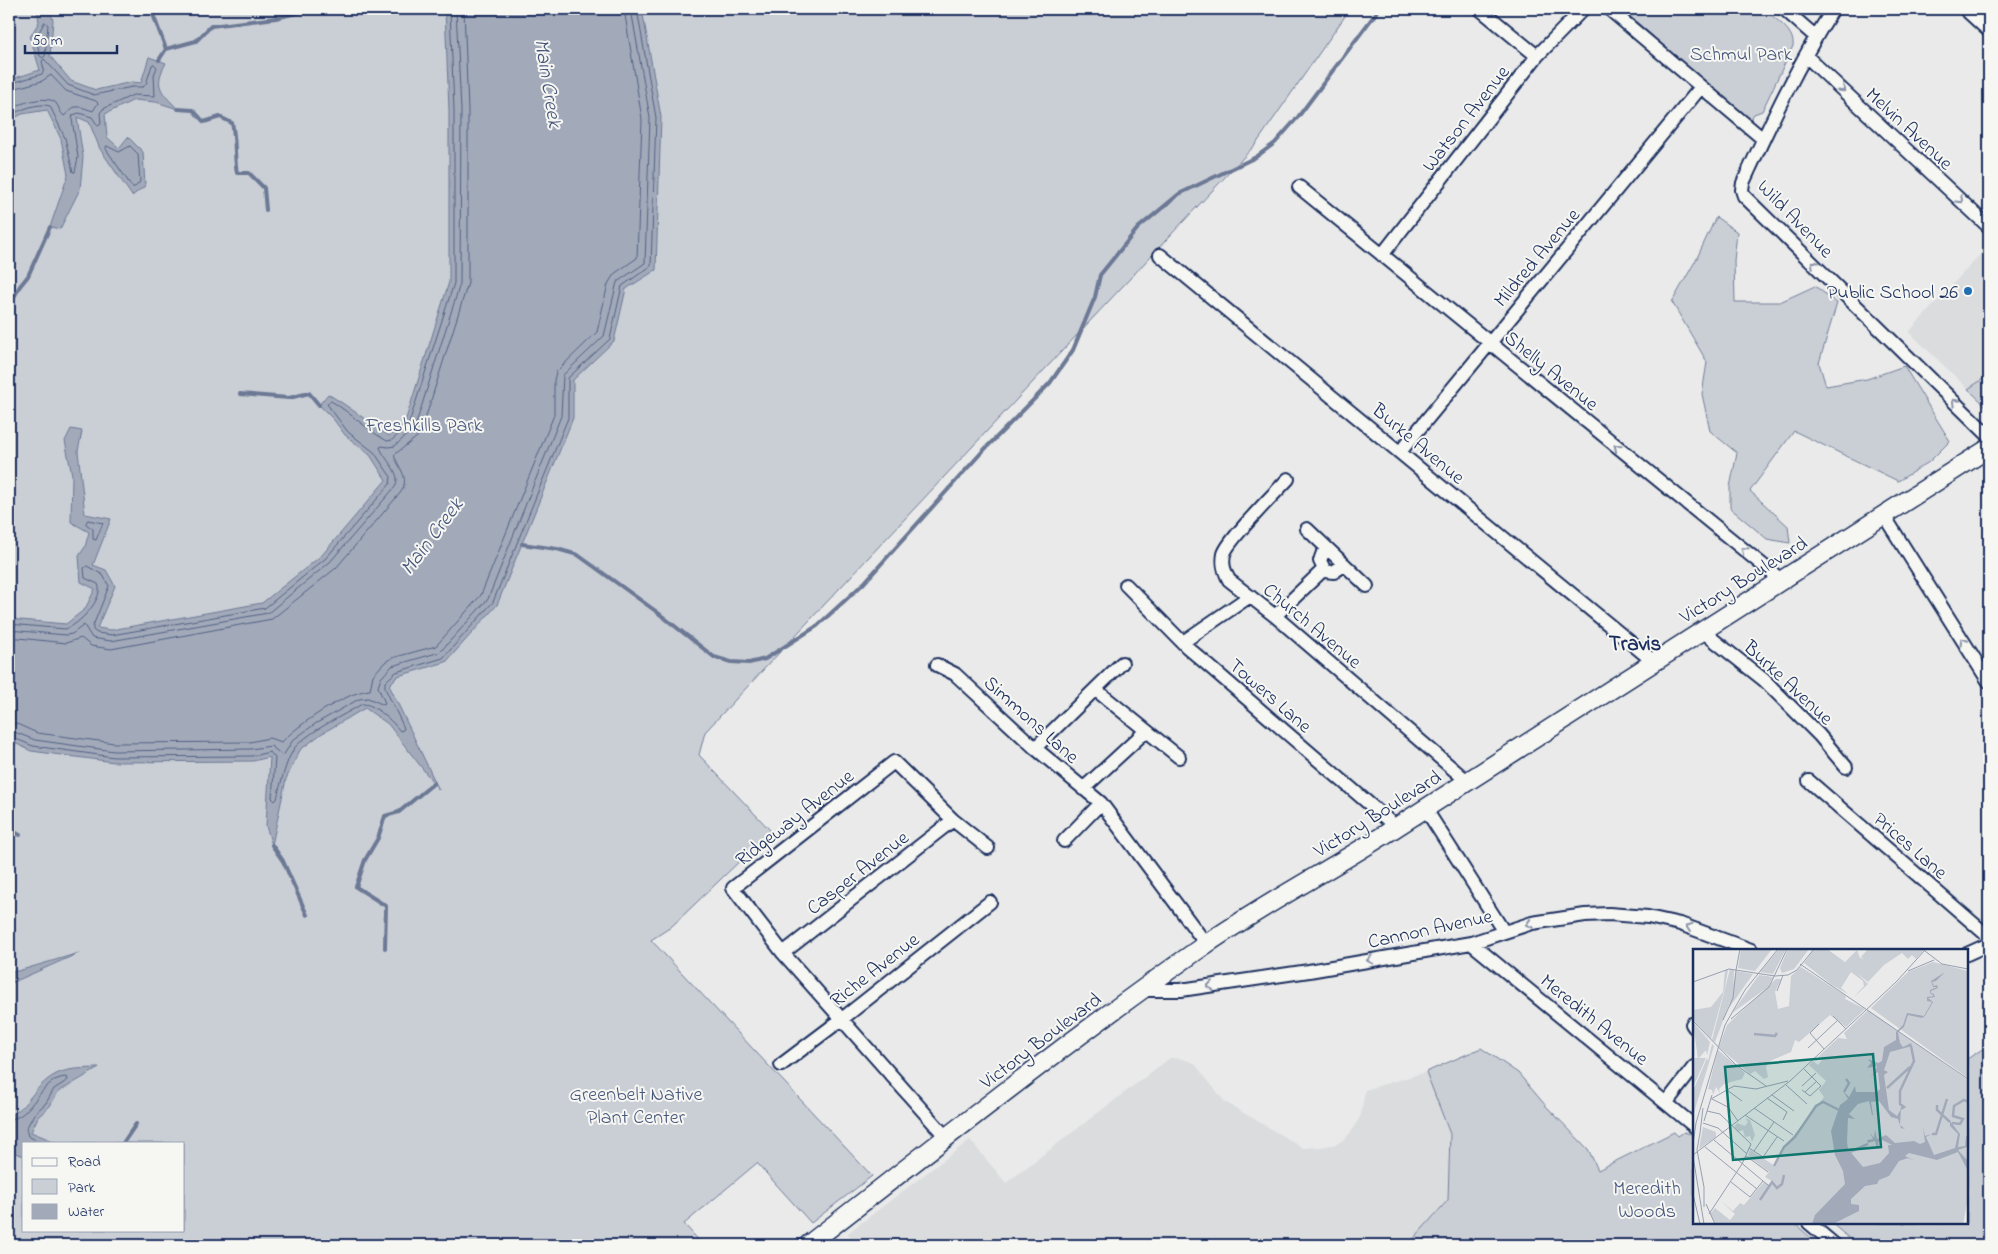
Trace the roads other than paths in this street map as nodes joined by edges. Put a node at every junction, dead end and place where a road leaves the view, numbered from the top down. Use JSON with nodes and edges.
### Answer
{"nodes":[{"id":1,"x":1480,"y":9,"type":"edge"},
{"id":2,"x":1583,"y":9,"type":"edge"},
{"id":3,"x":1609,"y":9,"type":"edge"},
{"id":4,"x":1784,"y":9,"type":"edge"},
{"id":5,"x":1833,"y":9,"type":"edge"},
{"id":6,"x":1965,"y":9,"type":"edge"},
{"id":7,"x":1989,"y":31,"type":"edge"},
{"id":8,"x":1816,"y":36,"type":"junction"},
{"id":9,"x":1537,"y":56,"type":"junction"},
{"id":10,"x":1806,"y":56,"type":"junction"},
{"id":11,"x":1701,"y":87,"type":"junction"},
{"id":12,"x":1763,"y":139,"type":"junction"},
{"id":13,"x":1299,"y":188,"type":"dead end"},
{"id":14,"x":1989,"y":228,"type":"edge"},
{"id":15,"x":1160,"y":255,"type":"dead end"},
{"id":16,"x":1382,"y":255,"type":"junction"},
{"id":17,"x":1489,"y":343,"type":"junction"},
{"id":18,"x":1989,"y":436,"type":"edge"},
{"id":19,"x":1989,"y":448,"type":"edge"},
{"id":20,"x":1400,"y":452,"type":"junction"},
{"id":21,"x":1288,"y":479,"type":"dead end"},
{"id":22,"x":1883,"y":514,"type":"junction"},
{"id":23,"x":1307,"y":530,"type":"dead end"},
{"id":24,"x":1328,"y":549,"type":"junction"},
{"id":25,"x":1344,"y":564,"type":"junction"},
{"id":26,"x":1324,"y":570,"type":"junction"},
{"id":27,"x":1782,"y":580,"type":"junction"},
{"id":28,"x":1126,"y":585,"type":"dead end"},
{"id":29,"x":1367,"y":586,"type":"dead end"},
{"id":30,"x":1250,"y":596,"type":"junction"},
{"id":31,"x":1275,"y":616,"type":"junction"},
{"id":32,"x":1701,"y":630,"type":"junction"},
{"id":33,"x":1183,"y":642,"type":"junction"},
{"id":34,"x":1653,"y":661,"type":"junction"},
{"id":35,"x":1122,"y":663,"type":"dead end"},
{"id":36,"x":937,"y":665,"type":"dead end"},
{"id":37,"x":1989,"y":682,"type":"edge"},
{"id":38,"x":1096,"y":690,"type":"junction"},
{"id":39,"x":1146,"y":731,"type":"junction"},
{"id":40,"x":1035,"y":748,"type":"junction"},
{"id":41,"x":1179,"y":757,"type":"dead end"},
{"id":42,"x":1846,"y":767,"type":"dead end"},
{"id":43,"x":1467,"y":781,"type":"junction"},
{"id":44,"x":1809,"y":782,"type":"dead end"},
{"id":45,"x":1083,"y":790,"type":"junction"},
{"id":46,"x":1102,"y":803,"type":"junction"},
{"id":47,"x":1425,"y":808,"type":"junction"},
{"id":48,"x":953,"y":820,"type":"junction"},
{"id":49,"x":1396,"y":827,"type":"junction"},
{"id":50,"x":1064,"y":841,"type":"dead end"},
{"id":51,"x":988,"y":848,"type":"dead end"},
{"id":52,"x":990,"y":902,"type":"dead end"},
{"id":53,"x":1504,"y":932,"type":"junction"},
{"id":54,"x":1989,"y":937,"type":"edge"},
{"id":55,"x":1471,"y":943,"type":"junction"},
{"id":56,"x":1206,"y":944,"type":"junction"},
{"id":57,"x":1989,"y":944,"type":"edge"},
{"id":58,"x":1748,"y":949,"type":"edge"},
{"id":59,"x":783,"y":953,"type":"junction"},
{"id":60,"x":1968,"y":954,"type":"edge"},
{"id":61,"x":1142,"y":990,"type":"junction"},
{"id":62,"x":842,"y":1019,"type":"junction"},
{"id":63,"x":781,"y":1065,"type":"dead end"},
{"id":64,"x":1693,"y":1068,"type":"edge"},
{"id":65,"x":1667,"y":1102,"type":"junction"},
{"id":66,"x":1693,"y":1125,"type":"edge"},
{"id":67,"x":946,"y":1137,"type":"junction"},
{"id":68,"x":1810,"y":1224,"type":"edge"},
{"id":69,"x":808,"y":1245,"type":"edge"},
{"id":70,"x":1836,"y":1245,"type":"edge"}],
"edges":[{"from":1,"to":9,"type":"street"},
{"from":2,"to":9,"type":"street","name":"Watson Avenue"},
{"from":3,"to":11,"type":"street"},
{"from":4,"to":8,"type":"street"},
{"from":5,"to":8,"type":"street","name":"Wild Avenue"},
{"from":6,"to":7,"type":"street"},
{"from":8,"to":10,"type":"street","name":"Wild Avenue"},
{"from":9,"to":16,"type":"street","name":"Watson Avenue"},
{"from":10,"to":12,"type":"street","name":"Wild Avenue"},
{"from":10,"to":14,"type":"street","name":"Melvin Avenue","one_way":true},
{"from":11,"to":12,"type":"street"},
{"from":11,"to":17,"type":"street","name":"Mildred Avenue"},
{"from":18,"to":12,"type":"street","name":"Wild Avenue","one_way":true},
{"from":13,"to":16,"type":"street","name":"Shelly Avenue"},
{"from":15,"to":20,"type":"street","name":"Burke Avenue"},
{"from":16,"to":17,"type":"street","name":"Shelly Avenue"},
{"from":17,"to":20,"type":"street","name":"Mildred Avenue"},
{"from":27,"to":17,"type":"street","name":"Shelly Avenue","one_way":true},
{"from":19,"to":22,"type":"main road","name":"Victory Boulevard"},
{"from":20,"to":34,"type":"street","name":"Burke Avenue"},
{"from":21,"to":30,"type":"street","name":"Church Avenue"},
{"from":22,"to":27,"type":"main road","name":"Victory Boulevard"},
{"from":37,"to":22,"type":"street","one_way":true},
{"from":23,"to":24,"type":"street"},
{"from":24,"to":25,"type":"street"},
{"from":24,"to":26,"type":"street"},
{"from":25,"to":26,"type":"street"},
{"from":25,"to":29,"type":"street"},
{"from":26,"to":31,"type":"street"},
{"from":27,"to":32,"type":"main road","name":"Victory Boulevard"},
{"from":28,"to":33,"type":"street","name":"Towers Lane"},
{"from":30,"to":31,"type":"street","name":"Church Avenue"},
{"from":30,"to":33,"type":"street"},
{"from":31,"to":43,"type":"street","name":"Church Avenue"},
{"from":32,"to":34,"type":"main road","name":"Victory Boulevard"},
{"from":32,"to":42,"type":"street","name":"Burke Avenue"},
{"from":33,"to":49,"type":"street","name":"Towers Lane"},
{"from":34,"to":43,"type":"main road","name":"Victory Boulevard"},
{"from":35,"to":38,"type":"street"},
{"from":36,"to":40,"type":"street","name":"Simmons Lane"},
{"from":38,"to":39,"type":"street"},
{"from":38,"to":40,"type":"street"},
{"from":39,"to":41,"type":"street"},
{"from":39,"to":45,"type":"street"},
{"from":40,"to":45,"type":"street","name":"Simmons Lane"},
{"from":43,"to":47,"type":"main road","name":"Victory Boulevard"},
{"from":44,"to":54,"type":"street","name":"Prices Lane"},
{"from":45,"to":46,"type":"street","name":"Simmons Lane"},
{"from":46,"to":50,"type":"street"},
{"from":46,"to":56,"type":"street","name":"Simmons Lane"},
{"from":47,"to":49,"type":"main road","name":"Victory Boulevard"},
{"from":47,"to":53,"type":"street"},
{"from":48,"to":51,"type":"street","name":"Ridgeway Avenue"},
{"from":48,"to":59,"type":"street","name":"Casper Avenue"},
{"from":48,"to":59,"type":"street","name":"Ridgeway Avenue"},
{"from":49,"to":56,"type":"main road","name":"Victory Boulevard"},
{"from":52,"to":62,"type":"street","name":"Riche Avenue"},
{"from":53,"to":55,"type":"street","name":"Cannon Avenue"},
{"from":58,"to":53,"type":"street","name":"Cannon Avenue","one_way":true},
{"from":55,"to":61,"type":"street","name":"Cannon Avenue","one_way":true},
{"from":55,"to":65,"type":"street","name":"Meredith Avenue"},
{"from":56,"to":61,"type":"main road","name":"Victory Boulevard"},
{"from":57,"to":60,"type":"street"},
{"from":59,"to":62,"type":"street","name":"Ridgeway Avenue"},
{"from":61,"to":67,"type":"main road","name":"Victory Boulevard"},
{"from":62,"to":63,"type":"street","name":"Riche Avenue"},
{"from":62,"to":67,"type":"street","name":"Ridgeway Avenue"},
{"from":64,"to":65,"type":"street"},
{"from":65,"to":66,"type":"street","name":"Meredith Avenue"},
{"from":67,"to":69,"type":"main road","name":"Victory Boulevard"},
{"from":68,"to":70,"type":"street"}]}
